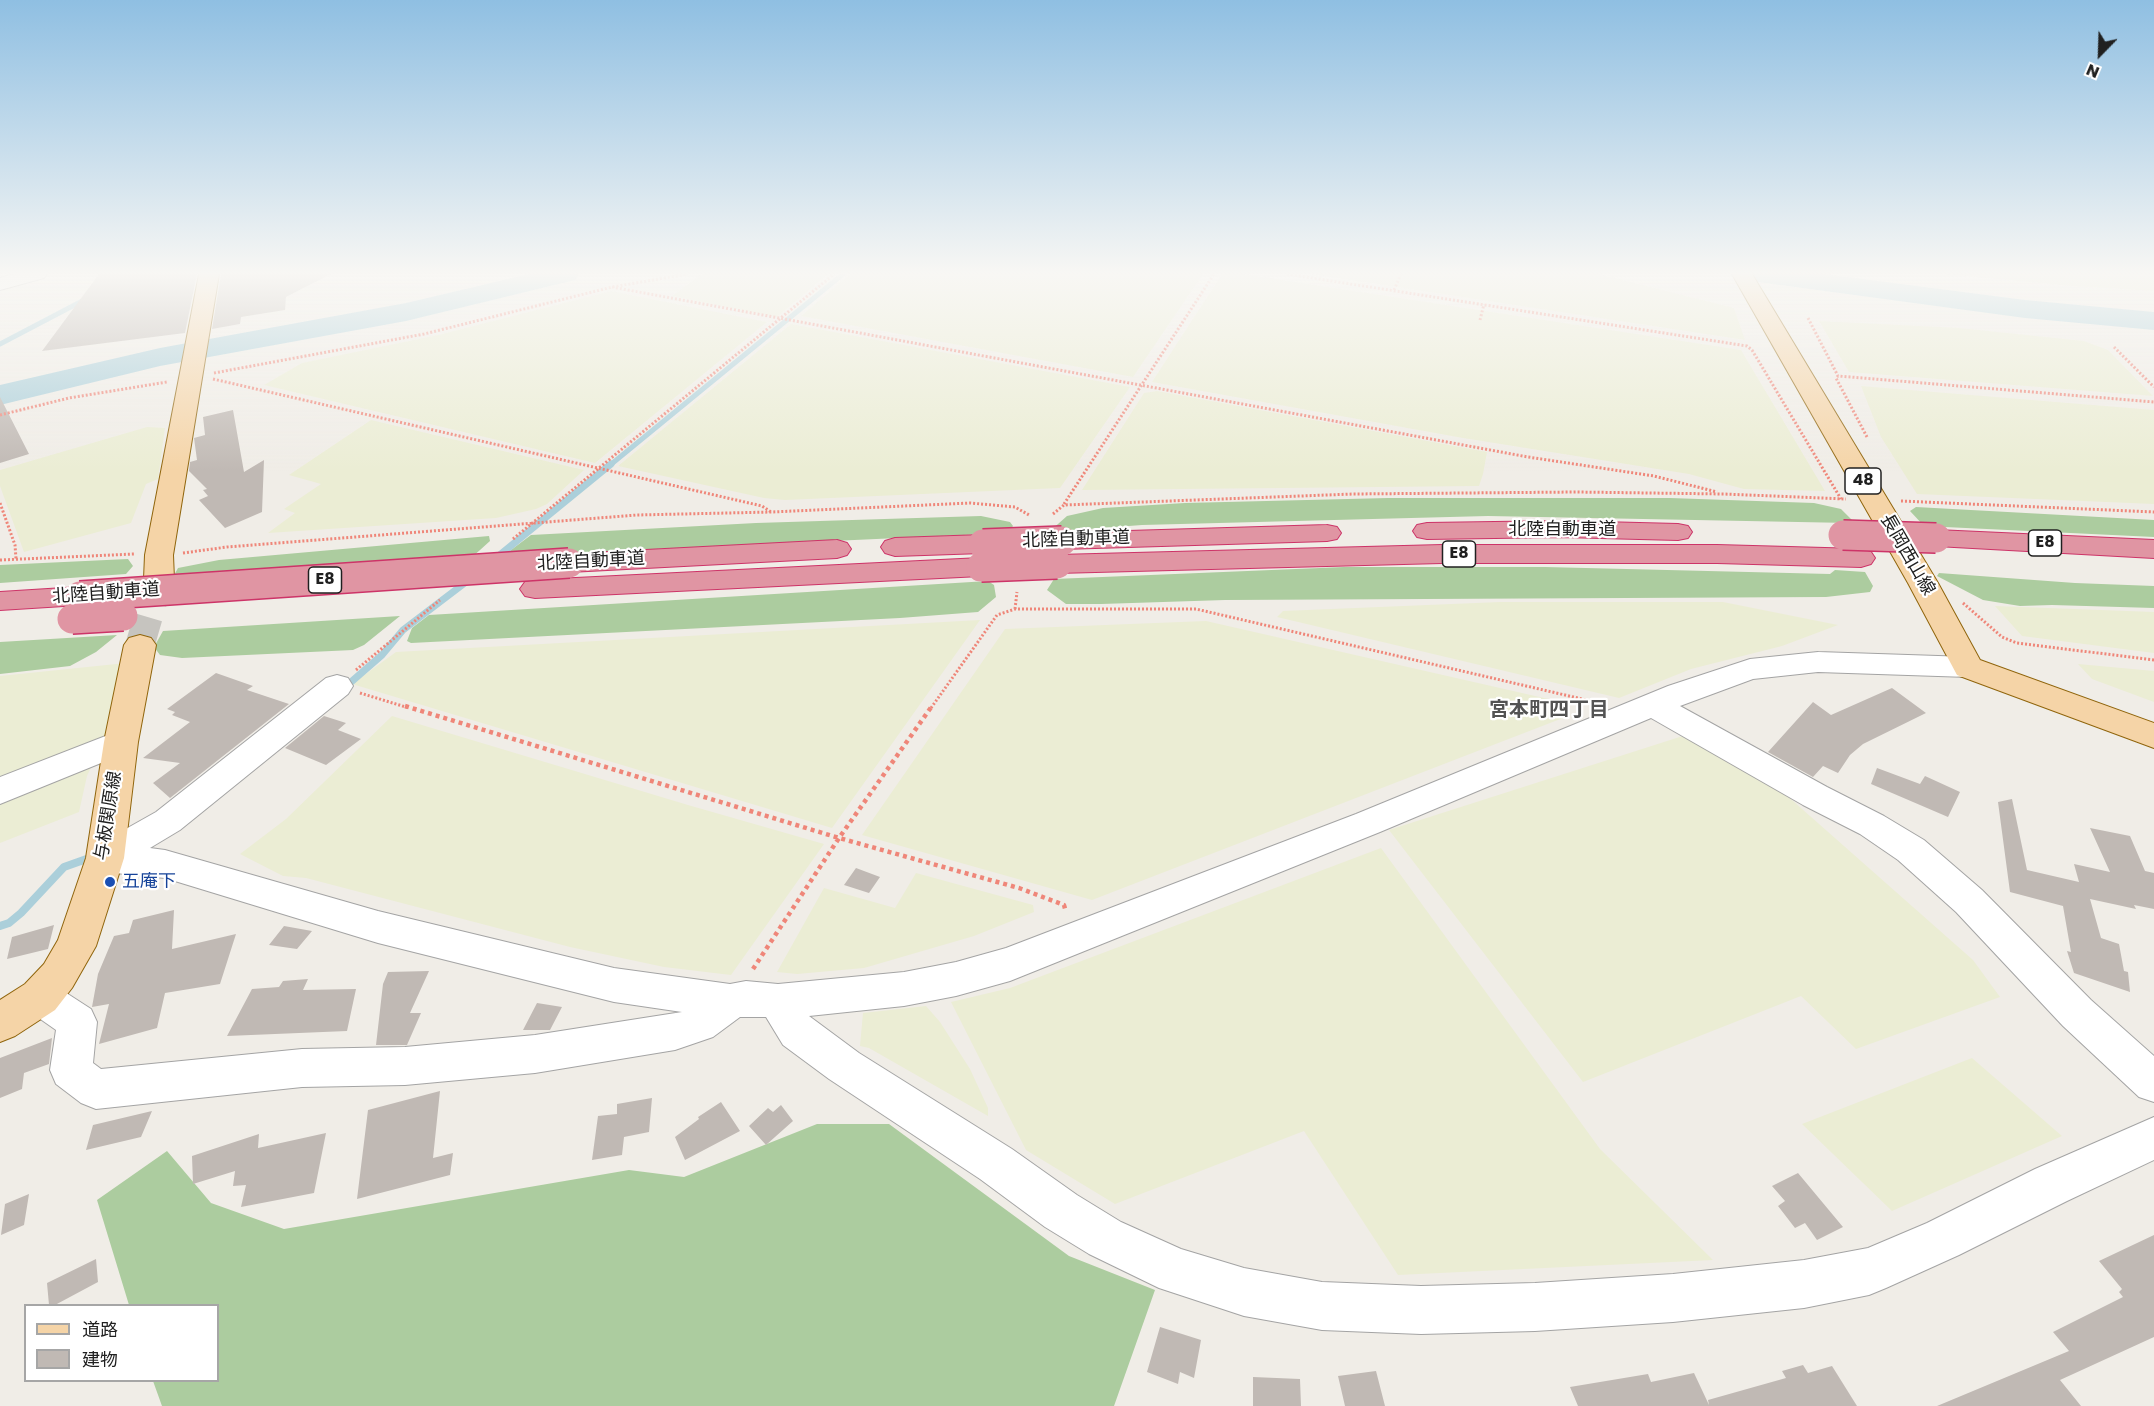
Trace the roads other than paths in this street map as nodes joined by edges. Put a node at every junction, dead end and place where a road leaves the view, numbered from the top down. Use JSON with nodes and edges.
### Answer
{"nodes":[{"id":1,"x":197,"y":340,"type":"edge"},
{"id":2,"x":1780,"y":340,"type":"edge"},
{"id":3,"x":1056,"y":540,"type":"junction"},
{"id":4,"x":1941,"y":549,"type":"junction"},
{"id":5,"x":2154,"y":549,"type":"edge"},
{"id":6,"x":982,"y":556,"type":"junction"},
{"id":7,"x":159,"y":567,"type":"tunnel mouth"},
{"id":8,"x":2154,"y":570,"type":"edge"},
{"id":9,"x":0,"y":601,"type":"edge"},
{"id":10,"x":76,"y":608,"type":"junction"},
{"id":11,"x":0,"y":624,"type":"edge"},
{"id":12,"x":140,"y":645,"type":"tunnel mouth"},
{"id":13,"x":1968,"y":667,"type":"junction"},
{"id":14,"x":337,"y":686,"type":"road end"},
{"id":15,"x":1643,"y":709,"type":"junction"},
{"id":16,"x":2154,"y":736,"type":"edge"},
{"id":17,"x":121,"y":742,"type":"junction"},
{"id":18,"x":0,"y":791,"type":"edge"},
{"id":19,"x":105,"y":858,"type":"junction"},
{"id":20,"x":40,"y":997,"type":"junction"},
{"id":21,"x":730,"y":1001,"type":"junction"},
{"id":22,"x":778,"y":1001,"type":"junction"},
{"id":23,"x":0,"y":1023,"type":"edge"},
{"id":24,"x":2154,"y":1083,"type":"edge"},
{"id":25,"x":2154,"y":1138,"type":"edge"}],
"edges":[{"from":1,"to":7,"type":"main road"},
{"from":2,"to":13,"type":"main road","name":"長岡西山線","number":"48"},
{"from":3,"to":4,"type":"highway","name":"北陸自動車道","number":"E8"},
{"from":3,"to":4,"type":"highway","name":"北陸自動車道","number":"E8","bridge":true},
{"from":3,"to":6,"type":"highway","name":"北陸自動車道","number":"E8","bridge":true},
{"from":4,"to":5,"type":"highway","name":"北陸自動車道","number":"E8"},
{"from":4,"to":8,"type":"highway","name":"北陸自動車道","number":"E8"},
{"from":6,"to":10,"type":"highway","name":"北陸自動車道","number":"E8","bridge":true},
{"from":6,"to":10,"type":"highway","name":"北陸自動車道","number":"E8","bridge":true},
{"from":9,"to":10,"type":"highway","name":"北陸自動車道","number":"E8"},
{"from":10,"to":11,"type":"highway","name":"北陸自動車道","number":"E8"},
{"from":12,"to":17,"type":"main road","name":"与板関原線"},
{"from":13,"to":15,"type":"street"},
{"from":13,"to":16,"type":"main road"},
{"from":14,"to":19,"type":"street"},
{"from":15,"to":22,"type":"street"},
{"from":15,"to":24,"type":"street"},
{"from":17,"to":18,"type":"street"},
{"from":17,"to":19,"type":"main road","name":"与板関原線"},
{"from":19,"to":20,"type":"main road","name":"与板関原線"},
{"from":19,"to":21,"type":"street"},
{"from":20,"to":21,"type":"street"},
{"from":20,"to":23,"type":"main road","name":"与板関原線"},
{"from":21,"to":22,"type":"street"},
{"from":22,"to":25,"type":"street"}]}
